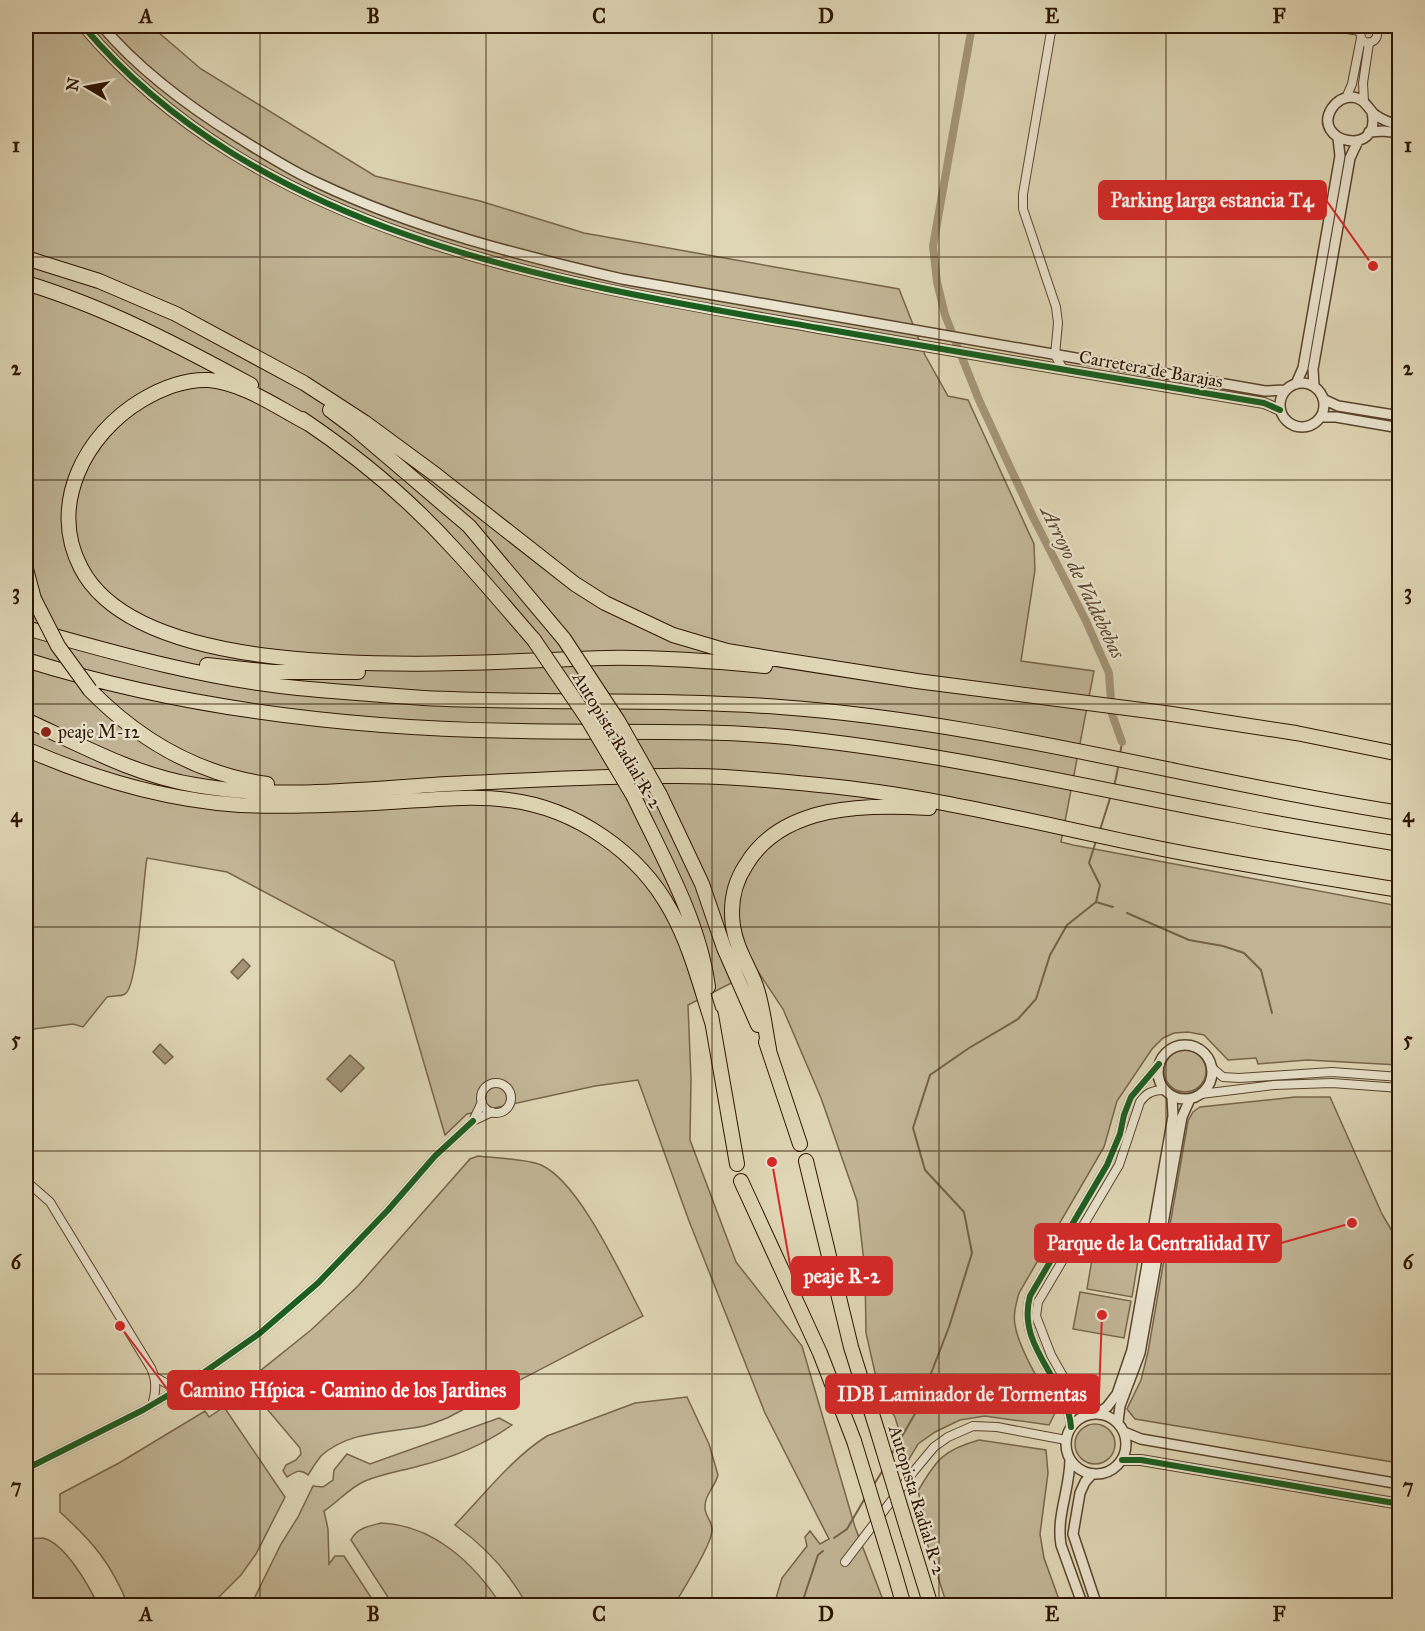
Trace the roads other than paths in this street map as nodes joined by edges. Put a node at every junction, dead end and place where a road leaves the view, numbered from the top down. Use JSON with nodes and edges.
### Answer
{"nodes":[{"id":1,"x":83,"y":26,"type":"edge"},
{"id":2,"x":102,"y":26,"type":"edge"},
{"id":3,"x":1052,"y":26,"type":"edge"},
{"id":4,"x":1328,"y":26,"type":"edge"},
{"id":5,"x":1372,"y":26,"type":"edge"},
{"id":6,"x":1362,"y":32,"type":"edge"},
{"id":7,"x":1369,"y":43,"type":"junction"},
{"id":8,"x":1346,"y":98,"type":"junction"},
{"id":9,"x":1364,"y":102,"type":"junction"},
{"id":10,"x":1372,"y":112,"type":"junction"},
{"id":11,"x":1400,"y":125,"type":"edge"},
{"id":12,"x":1370,"y":132,"type":"junction"},
{"id":13,"x":1400,"y":133,"type":"edge"},
{"id":14,"x":1338,"y":138,"type":"junction"},
{"id":15,"x":1358,"y":141,"type":"junction"},
{"id":16,"x":26,"y":258,"type":"edge"},
{"id":17,"x":26,"y":284,"type":"edge"},
{"id":18,"x":247,"y":351,"type":"junction"},
{"id":19,"x":1056,"y":355,"type":"junction"},
{"id":20,"x":1063,"y":369,"type":"junction"},
{"id":21,"x":1296,"y":384,"type":"junction"},
{"id":22,"x":1314,"y":386,"type":"junction"},
{"id":23,"x":1286,"y":390,"type":"junction"},
{"id":24,"x":1323,"y":399,"type":"junction"},
{"id":25,"x":1280,"y":410,"type":"junction"},
{"id":26,"x":1400,"y":416,"type":"edge"},
{"id":27,"x":1321,"y":417,"type":"junction"},
{"id":28,"x":309,"y":424,"type":"junction"},
{"id":29,"x":1400,"y":428,"type":"edge"},
{"id":30,"x":26,"y":569,"type":"edge"},
{"id":31,"x":26,"y":628,"type":"edge"},
{"id":32,"x":69,"y":640,"type":"junction"},
{"id":33,"x":26,"y":660,"type":"edge"},
{"id":34,"x":519,"y":661,"type":"junction"},
{"id":35,"x":917,"y":681,"type":"junction"},
{"id":36,"x":26,"y":720,"type":"edge"},
{"id":37,"x":26,"y":749,"type":"edge"},
{"id":38,"x":1400,"y":754,"type":"edge"},
{"id":39,"x":372,"y":789,"type":"junction"},
{"id":40,"x":991,"y":813,"type":"junction"},
{"id":41,"x":1400,"y":813,"type":"edge"},
{"id":42,"x":1400,"y":844,"type":"edge"},
{"id":43,"x":1400,"y":890,"type":"edge"},
{"id":44,"x":712,"y":1022,"type":"junction"},
{"id":45,"x":769,"y":1049,"type":"junction"},
{"id":46,"x":1159,"y":1064,"type":"junction"},
{"id":47,"x":1211,"y":1067,"type":"junction"},
{"id":48,"x":1400,"y":1077,"type":"edge"},
{"id":49,"x":1400,"y":1088,"type":"edge"},
{"id":50,"x":1168,"y":1093,"type":"junction"},
{"id":51,"x":1201,"y":1094,"type":"junction"},
{"id":52,"x":1190,"y":1099,"type":"junction"},
{"id":53,"x":482,"y":1102,"type":"junction"},
{"id":54,"x":492,"y":1112,"type":"junction"},
{"id":55,"x":474,"y":1121,"type":"junction"},
{"id":56,"x":800,"y":1144,"type":"dead end"},
{"id":57,"x":806,"y":1161,"type":"dead end"},
{"id":58,"x":737,"y":1164,"type":"dead end"},
{"id":59,"x":26,"y":1181,"type":"edge"},
{"id":60,"x":741,"y":1181,"type":"dead end"},
{"id":61,"x":156,"y":1377,"type":"junction"},
{"id":62,"x":178,"y":1390,"type":"junction"},
{"id":63,"x":152,"y":1405,"type":"junction"},
{"id":64,"x":1095,"y":1413,"type":"junction"},
{"id":65,"x":1118,"y":1422,"type":"junction"},
{"id":66,"x":1071,"y":1427,"type":"junction"},
{"id":67,"x":1124,"y":1432,"type":"junction"},
{"id":68,"x":1066,"y":1440,"type":"junction"},
{"id":69,"x":1070,"y":1460,"type":"junction"},
{"id":70,"x":1122,"y":1460,"type":"junction"},
{"id":71,"x":26,"y":1469,"type":"edge"},
{"id":72,"x":1092,"y":1474,"type":"junction"},
{"id":73,"x":1400,"y":1484,"type":"edge"},
{"id":74,"x":1400,"y":1504,"type":"edge"},
{"id":75,"x":845,"y":1563,"type":"dead end"},
{"id":76,"x":1400,"y":1597,"type":"edge"},
{"id":77,"x":904,"y":1605,"type":"edge"},
{"id":78,"x":932,"y":1605,"type":"edge"},
{"id":79,"x":1083,"y":1605,"type":"edge"},
{"id":80,"x":1097,"y":1605,"type":"edge"},
{"id":81,"x":1398,"y":1605,"type":"edge"}],
"edges":[{"from":1,"to":20,"type":"street","name":"Carretera de Barajas"},
{"from":2,"to":19,"type":"street","name":"Carretera de Barajas"},
{"from":3,"to":19,"type":"street"},
{"from":4,"to":6,"type":"street"},
{"from":5,"to":7,"type":"street"},
{"from":6,"to":7,"type":"street"},
{"from":6,"to":8,"type":"street"},
{"from":7,"to":9,"type":"street"},
{"from":8,"to":9,"type":"street"},
{"from":8,"to":14,"type":"street"},
{"from":9,"to":10,"type":"street"},
{"from":10,"to":11,"type":"street"},
{"from":10,"to":12,"type":"street"},
{"from":12,"to":13,"type":"street"},
{"from":12,"to":15,"type":"street"},
{"from":14,"to":15,"type":"street"},
{"from":14,"to":21,"type":"street"},
{"from":15,"to":22,"type":"street"},
{"from":16,"to":18,"type":"highway"},
{"from":17,"to":28,"type":"highway"},
{"from":18,"to":35,"type":"highway"},
{"from":18,"to":45,"type":"highway","name":"Autopista Radial R-2","bridge":true},
{"from":19,"to":20,"type":"street"},
{"from":19,"to":23,"type":"street","name":"Carretera de Barajas"},
{"from":20,"to":25,"type":"street","name":"Carretera de Barajas"},
{"from":21,"to":22,"type":"street"},
{"from":21,"to":23,"type":"street"},
{"from":22,"to":24,"type":"street"},
{"from":23,"to":25,"type":"street"},
{"from":24,"to":26,"type":"street"},
{"from":24,"to":27,"type":"street"},
{"from":25,"to":27,"type":"street"},
{"from":27,"to":29,"type":"street"},
{"from":28,"to":34,"type":"highway"},
{"from":28,"to":44,"type":"highway","name":"Autopista Radial R-2","bridge":true},
{"from":30,"to":39,"type":"highway","bridge":true},
{"from":31,"to":32,"type":"highway"},
{"from":32,"to":34,"type":"highway"},
{"from":32,"to":41,"type":"highway"},
{"from":33,"to":42,"type":"highway"},
{"from":34,"to":35,"type":"highway"},
{"from":35,"to":38,"type":"highway"},
{"from":36,"to":39,"type":"highway"},
{"from":37,"to":44,"type":"highway"},
{"from":39,"to":40,"type":"highway"},
{"from":40,"to":43,"type":"highway"},
{"from":40,"to":45,"type":"highway"},
{"from":44,"to":58,"type":"highway","name":"Autopista Radial R-2"},
{"from":45,"to":56,"type":"highway","name":"Autopista Radial R-2"},
{"from":46,"to":47,"type":"street"},
{"from":46,"to":50,"type":"street"},
{"from":46,"to":66,"type":"street"},
{"from":47,"to":48,"type":"street"},
{"from":47,"to":51,"type":"street"},
{"from":49,"to":51,"type":"street"},
{"from":50,"to":52,"type":"street"},
{"from":50,"to":64,"type":"street"},
{"from":50,"to":64,"type":"street"},
{"from":51,"to":52,"type":"street"},
{"from":52,"to":65,"type":"street"},
{"from":53,"to":54,"type":"street"},
{"from":53,"to":54,"type":"street"},
{"from":53,"to":55,"type":"street"},
{"from":54,"to":55,"type":"street"},
{"from":55,"to":62,"type":"street"},
{"from":57,"to":78,"type":"highway","name":"Autopista Radial R-2","bridge":true},
{"from":59,"to":61,"type":"street"},
{"from":60,"to":77,"type":"highway","bridge":true},
{"from":61,"to":62,"type":"street"},
{"from":61,"to":63,"type":"street"},
{"from":62,"to":63,"type":"street"},
{"from":63,"to":71,"type":"street"},
{"from":64,"to":65,"type":"street"},
{"from":64,"to":66,"type":"street"},
{"from":65,"to":67,"type":"street"},
{"from":66,"to":68,"type":"street"},
{"from":67,"to":70,"type":"street"},
{"from":67,"to":73,"type":"street"},
{"from":68,"to":69,"type":"street"},
{"from":68,"to":75,"type":"street"},
{"from":69,"to":72,"type":"street"},
{"from":69,"to":79,"type":"street"},
{"from":70,"to":72,"type":"street"},
{"from":70,"to":74,"type":"street"},
{"from":72,"to":80,"type":"street"},
{"from":76,"to":81,"type":"street"}]}
